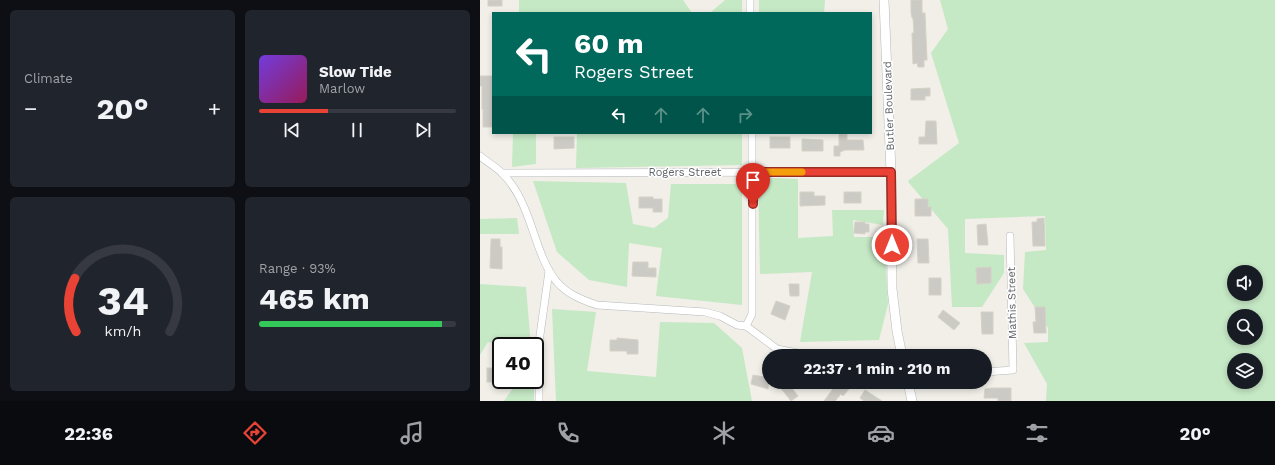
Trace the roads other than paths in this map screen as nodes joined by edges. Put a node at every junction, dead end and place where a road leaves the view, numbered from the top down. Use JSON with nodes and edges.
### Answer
{"nodes":[{"id":1,"x":750,"y":0,"type":"edge"},
{"id":2,"x":884,"y":0,"type":"edge"},
{"id":3,"x":750,"y":12,"type":"edge"},
{"id":4,"x":752,"y":134,"type":"edge"},
{"id":5,"x":480,"y":156,"type":"edge"},
{"id":6,"x":753,"y":172,"type":"junction"},
{"id":7,"x":891,"y":172,"type":"junction"},
{"id":8,"x":502,"y":173,"type":"junction"},
{"id":9,"x":1010,"y":236,"type":"dead end"},
{"id":10,"x":548,"y":271,"type":"junction"},
{"id":11,"x":746,"y":326,"type":"junction"},
{"id":12,"x":777,"y":349,"type":"edge"},
{"id":13,"x":901,"y":349,"type":"edge"},
{"id":14,"x":992,"y":372,"type":"edge"},
{"id":15,"x":909,"y":389,"type":"edge"},
{"id":16,"x":539,"y":401,"type":"edge"},
{"id":17,"x":912,"y":401,"type":"edge"}],
"edges":[{"from":1,"to":3,"type":"street"},
{"from":2,"to":7,"type":"street","name":"Butler Boulevard"},
{"from":4,"to":6,"type":"street"},
{"from":5,"to":8,"type":"street"},
{"from":6,"to":7,"type":"street","name":"Rogers Street"},
{"from":6,"to":8,"type":"street","name":"Rogers Street"},
{"from":6,"to":11,"type":"street"},
{"from":7,"to":13,"type":"street","name":"Butler Boulevard"},
{"from":8,"to":10,"type":"street"},
{"from":9,"to":14,"type":"street","name":"Mathis Street"},
{"from":10,"to":11,"type":"street"},
{"from":10,"to":16,"type":"street"},
{"from":11,"to":12,"type":"street"},
{"from":15,"to":17,"type":"street"}]}
